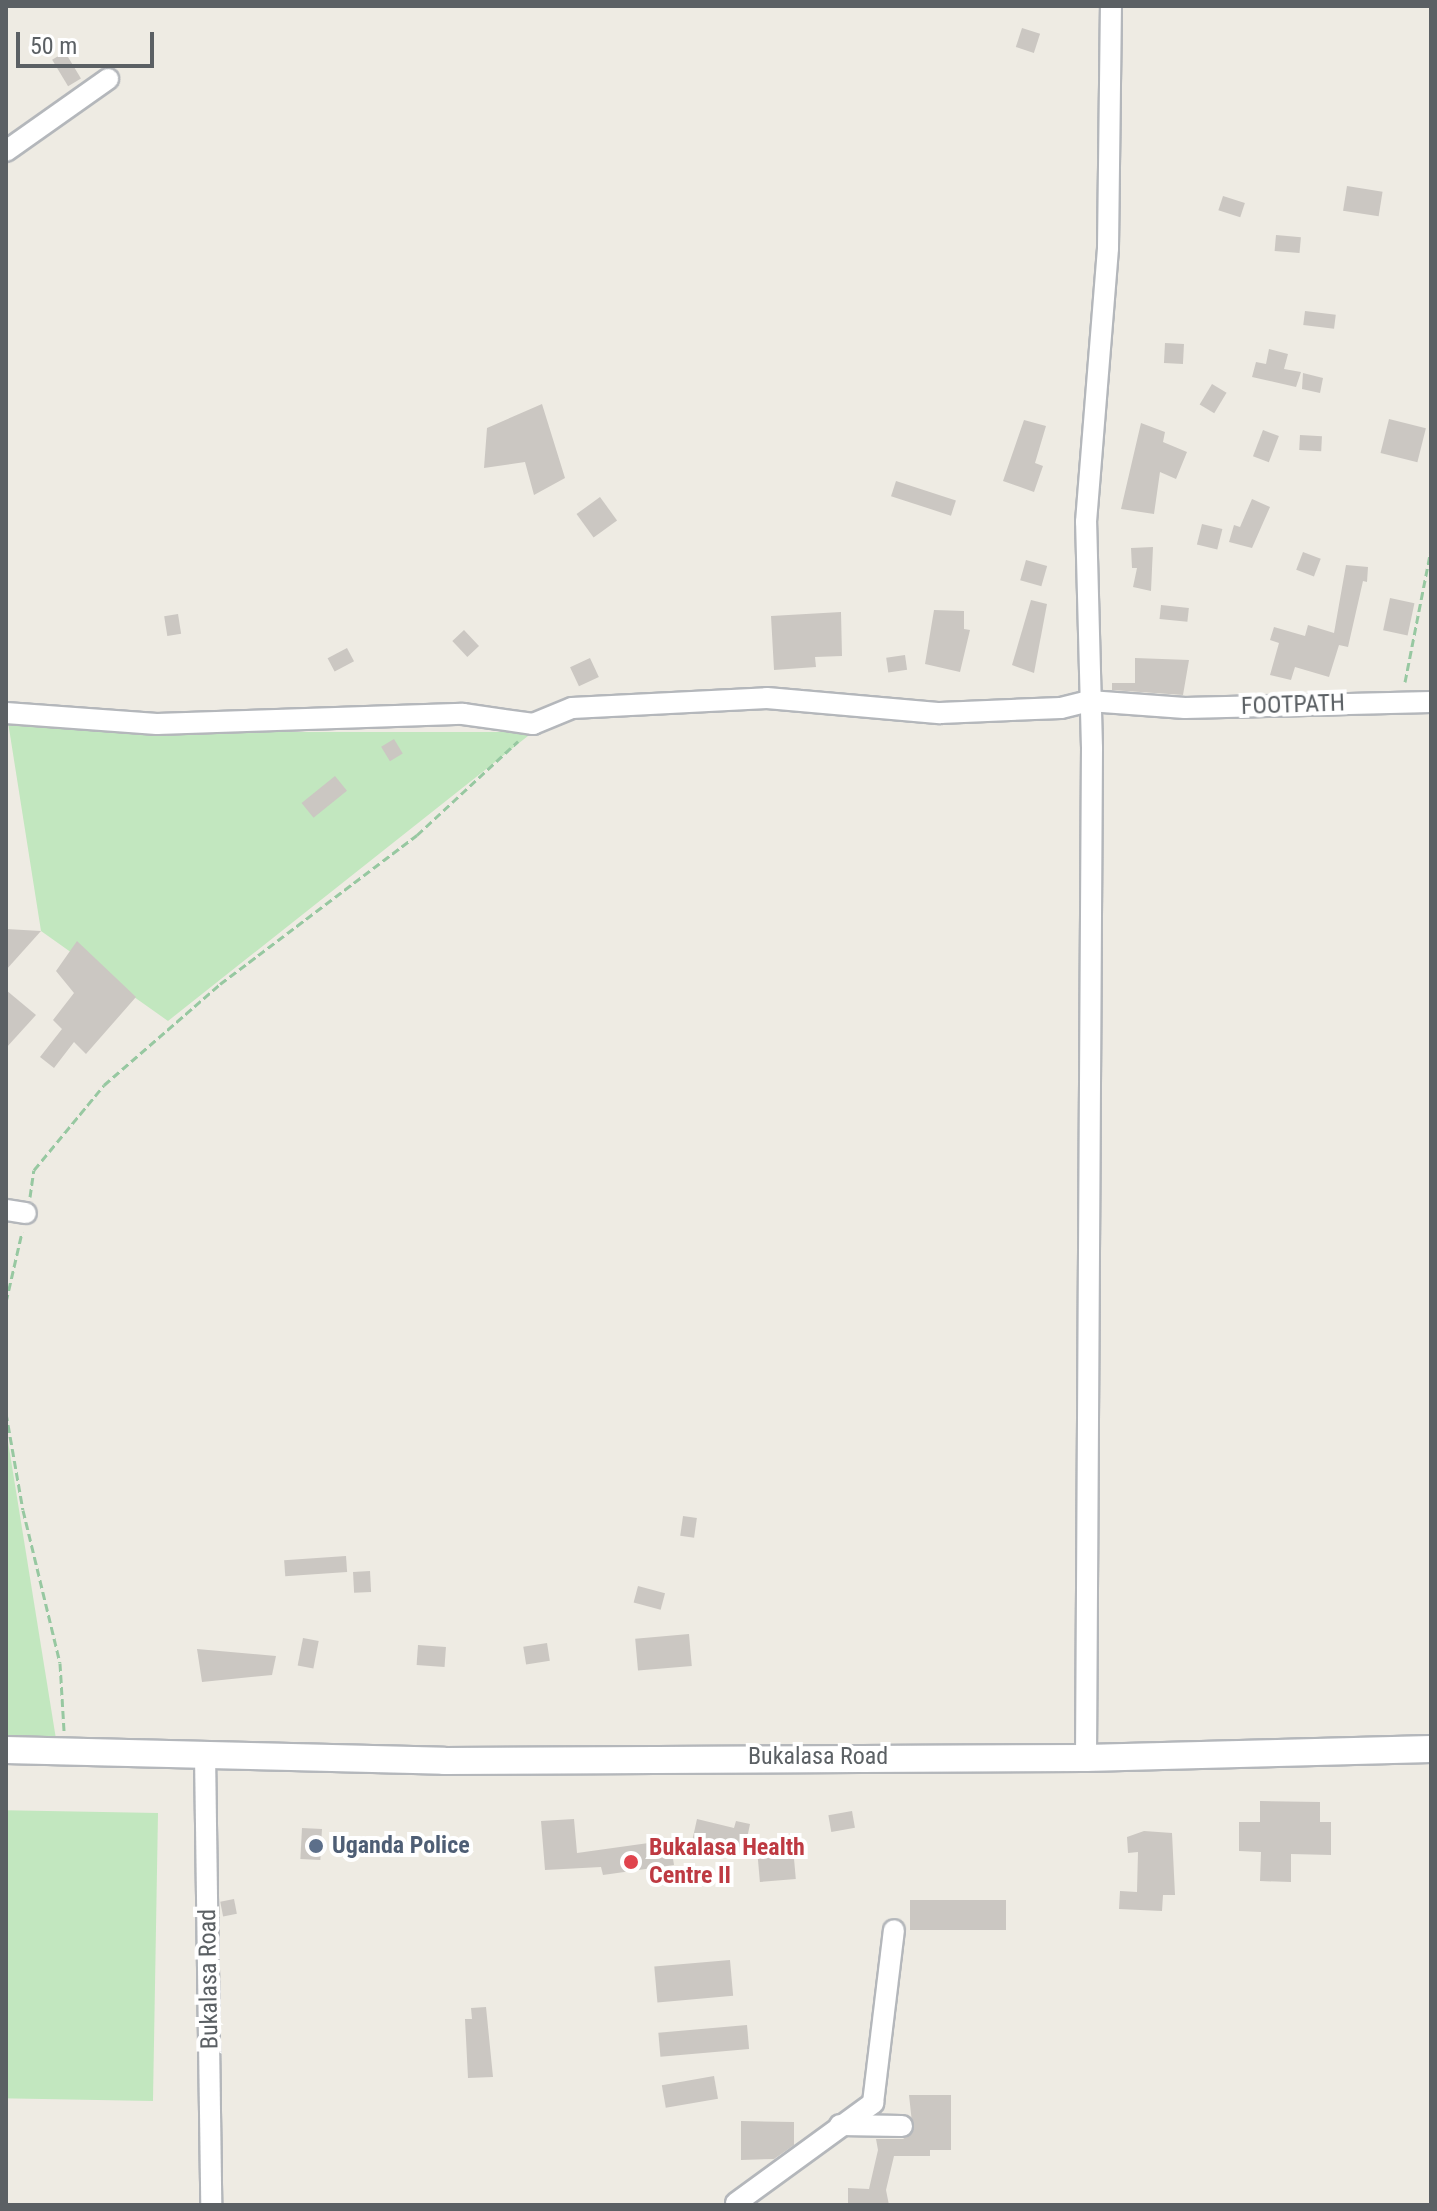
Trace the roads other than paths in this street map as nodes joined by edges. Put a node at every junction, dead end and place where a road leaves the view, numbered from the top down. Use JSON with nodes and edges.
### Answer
{"nodes":[{"id":1,"x":1111,"y":6,"type":"edge"},
{"id":2,"x":108,"y":79,"type":"dead end"},
{"id":3,"x":6,"y":151,"type":"edge"},
{"id":4,"x":1089,"y":701,"type":"junction"},
{"id":5,"x":1431,"y":702,"type":"edge"},
{"id":6,"x":6,"y":713,"type":"edge"},
{"id":7,"x":1431,"y":1749,"type":"edge"},
{"id":8,"x":6,"y":1750,"type":"edge"},
{"id":9,"x":205,"y":1753,"type":"junction"},
{"id":10,"x":1086,"y":1758,"type":"junction"},
{"id":11,"x":894,"y":1930,"type":"dead end"},
{"id":12,"x":840,"y":2125,"type":"junction"},
{"id":13,"x":902,"y":2126,"type":"dead end"},
{"id":14,"x":736,"y":2203,"type":"dead end"},
{"id":15,"x":211,"y":2205,"type":"edge"}],
"edges":[{"from":1,"to":4,"type":"street"},
{"from":2,"to":3,"type":"street"},
{"from":4,"to":5,"type":"street","name":"FOOTPATH"},
{"from":4,"to":6,"type":"street","name":"FOOTPATH"},
{"from":4,"to":10,"type":"street"},
{"from":7,"to":10,"type":"street","name":"Bukalasa Road"},
{"from":8,"to":9,"type":"street","name":"Bukalasa Road"},
{"from":9,"to":10,"type":"street","name":"Bukalasa Road"},
{"from":9,"to":15,"type":"street","name":"Bukalasa Road"},
{"from":11,"to":12,"type":"street"},
{"from":12,"to":13,"type":"street"},
{"from":12,"to":14,"type":"street"}]}
